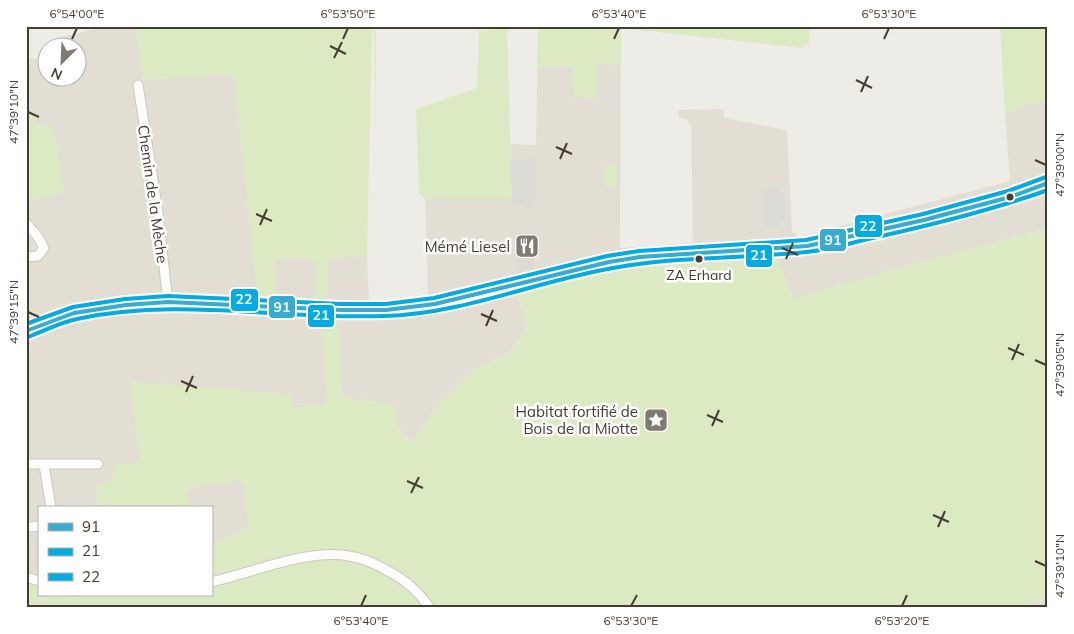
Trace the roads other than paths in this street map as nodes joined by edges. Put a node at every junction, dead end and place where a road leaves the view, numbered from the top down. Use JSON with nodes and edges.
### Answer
{"nodes":[{"id":1,"x":138,"y":85,"type":"dead end"},
{"id":2,"x":1048,"y":183,"type":"edge"},
{"id":3,"x":26,"y":223,"type":"edge"},
{"id":4,"x":26,"y":257,"type":"edge"},
{"id":5,"x":168,"y":302,"type":"junction"},
{"id":6,"x":26,"y":331,"type":"edge"},
{"id":7,"x":26,"y":464,"type":"edge"},
{"id":8,"x":98,"y":464,"type":"dead end"},
{"id":9,"x":44,"y":465,"type":"junction"},
{"id":10,"x":51,"y":506,"type":"edge"},
{"id":11,"x":26,"y":577,"type":"edge"},
{"id":12,"x":38,"y":581,"type":"edge"},
{"id":13,"x":212,"y":582,"type":"edge"},
{"id":14,"x":430,"y":608,"type":"edge"}],
"edges":[{"from":1,"to":5,"type":"street","name":"Chemin de la Mèche"},
{"from":2,"to":5,"type":"main road"},
{"from":3,"to":4,"type":"street"},
{"from":5,"to":6,"type":"main road"},
{"from":7,"to":9,"type":"street"},
{"from":8,"to":9,"type":"street"},
{"from":9,"to":10,"type":"street"},
{"from":11,"to":12,"type":"street"},
{"from":13,"to":14,"type":"street"}]}
